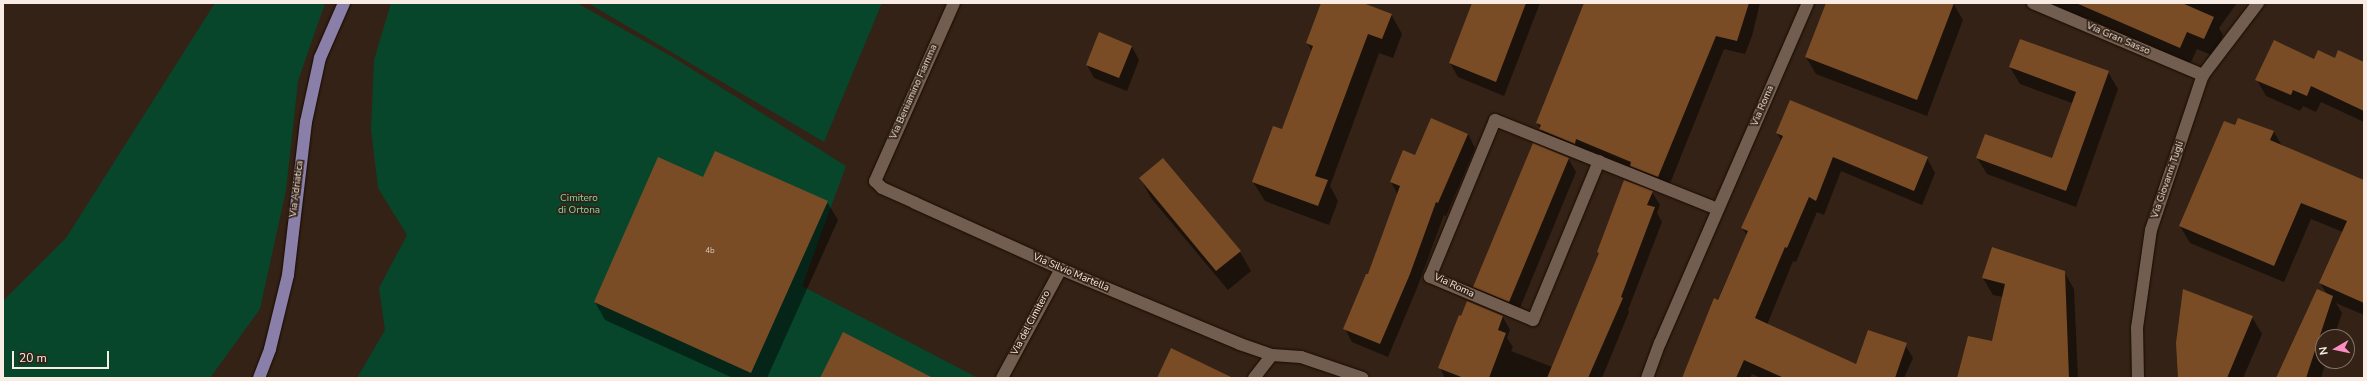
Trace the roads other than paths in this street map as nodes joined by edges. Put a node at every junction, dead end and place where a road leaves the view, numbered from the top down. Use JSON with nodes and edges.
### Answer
{"nodes":[{"id":1,"x":344,"y":3,"type":"edge"},
{"id":2,"x":954,"y":3,"type":"edge"},
{"id":3,"x":1808,"y":3,"type":"edge"},
{"id":4,"x":2033,"y":3,"type":"edge"},
{"id":5,"x":2258,"y":3,"type":"edge"},
{"id":6,"x":2203,"y":75,"type":"junction"},
{"id":7,"x":1599,"y":161,"type":"junction"},
{"id":8,"x":875,"y":181,"type":"joint"},
{"id":9,"x":1718,"y":209,"type":"junction"},
{"id":10,"x":1061,"y":269,"type":"junction"},
{"id":11,"x":1272,"y":356,"type":"junction"},
{"id":12,"x":258,"y":378,"type":"edge"},
{"id":13,"x":1002,"y":378,"type":"edge"},
{"id":14,"x":1254,"y":378,"type":"edge"},
{"id":15,"x":1363,"y":378,"type":"edge"},
{"id":16,"x":1647,"y":378,"type":"edge"},
{"id":17,"x":2138,"y":378,"type":"edge"}],
"edges":[{"from":1,"to":12,"type":"main road","name":"Via Adriatica"},
{"from":2,"to":8,"type":"street","name":"Via Beniamino Fiamma"},
{"from":3,"to":9,"type":"street","name":"Via Roma"},
{"from":4,"to":6,"type":"street","name":"Via Gran Sasso"},
{"from":5,"to":6,"type":"street","name":"Via Giovanni Tugli"},
{"from":6,"to":17,"type":"street","name":"Via Giovanni Tugli"},
{"from":7,"to":7,"type":"street","name":"Via Roma"},
{"from":7,"to":9,"type":"street","name":"Via Roma"},
{"from":8,"to":10,"type":"street","name":"Via Silvio Martella"},
{"from":9,"to":16,"type":"street","name":"Via Roma"},
{"from":10,"to":11,"type":"street","name":"Via Silvio Martella"},
{"from":10,"to":13,"type":"street","name":"Via del Cimitero"},
{"from":11,"to":14,"type":"street"},
{"from":11,"to":15,"type":"street","name":"Via Silvio Martella"}]}
